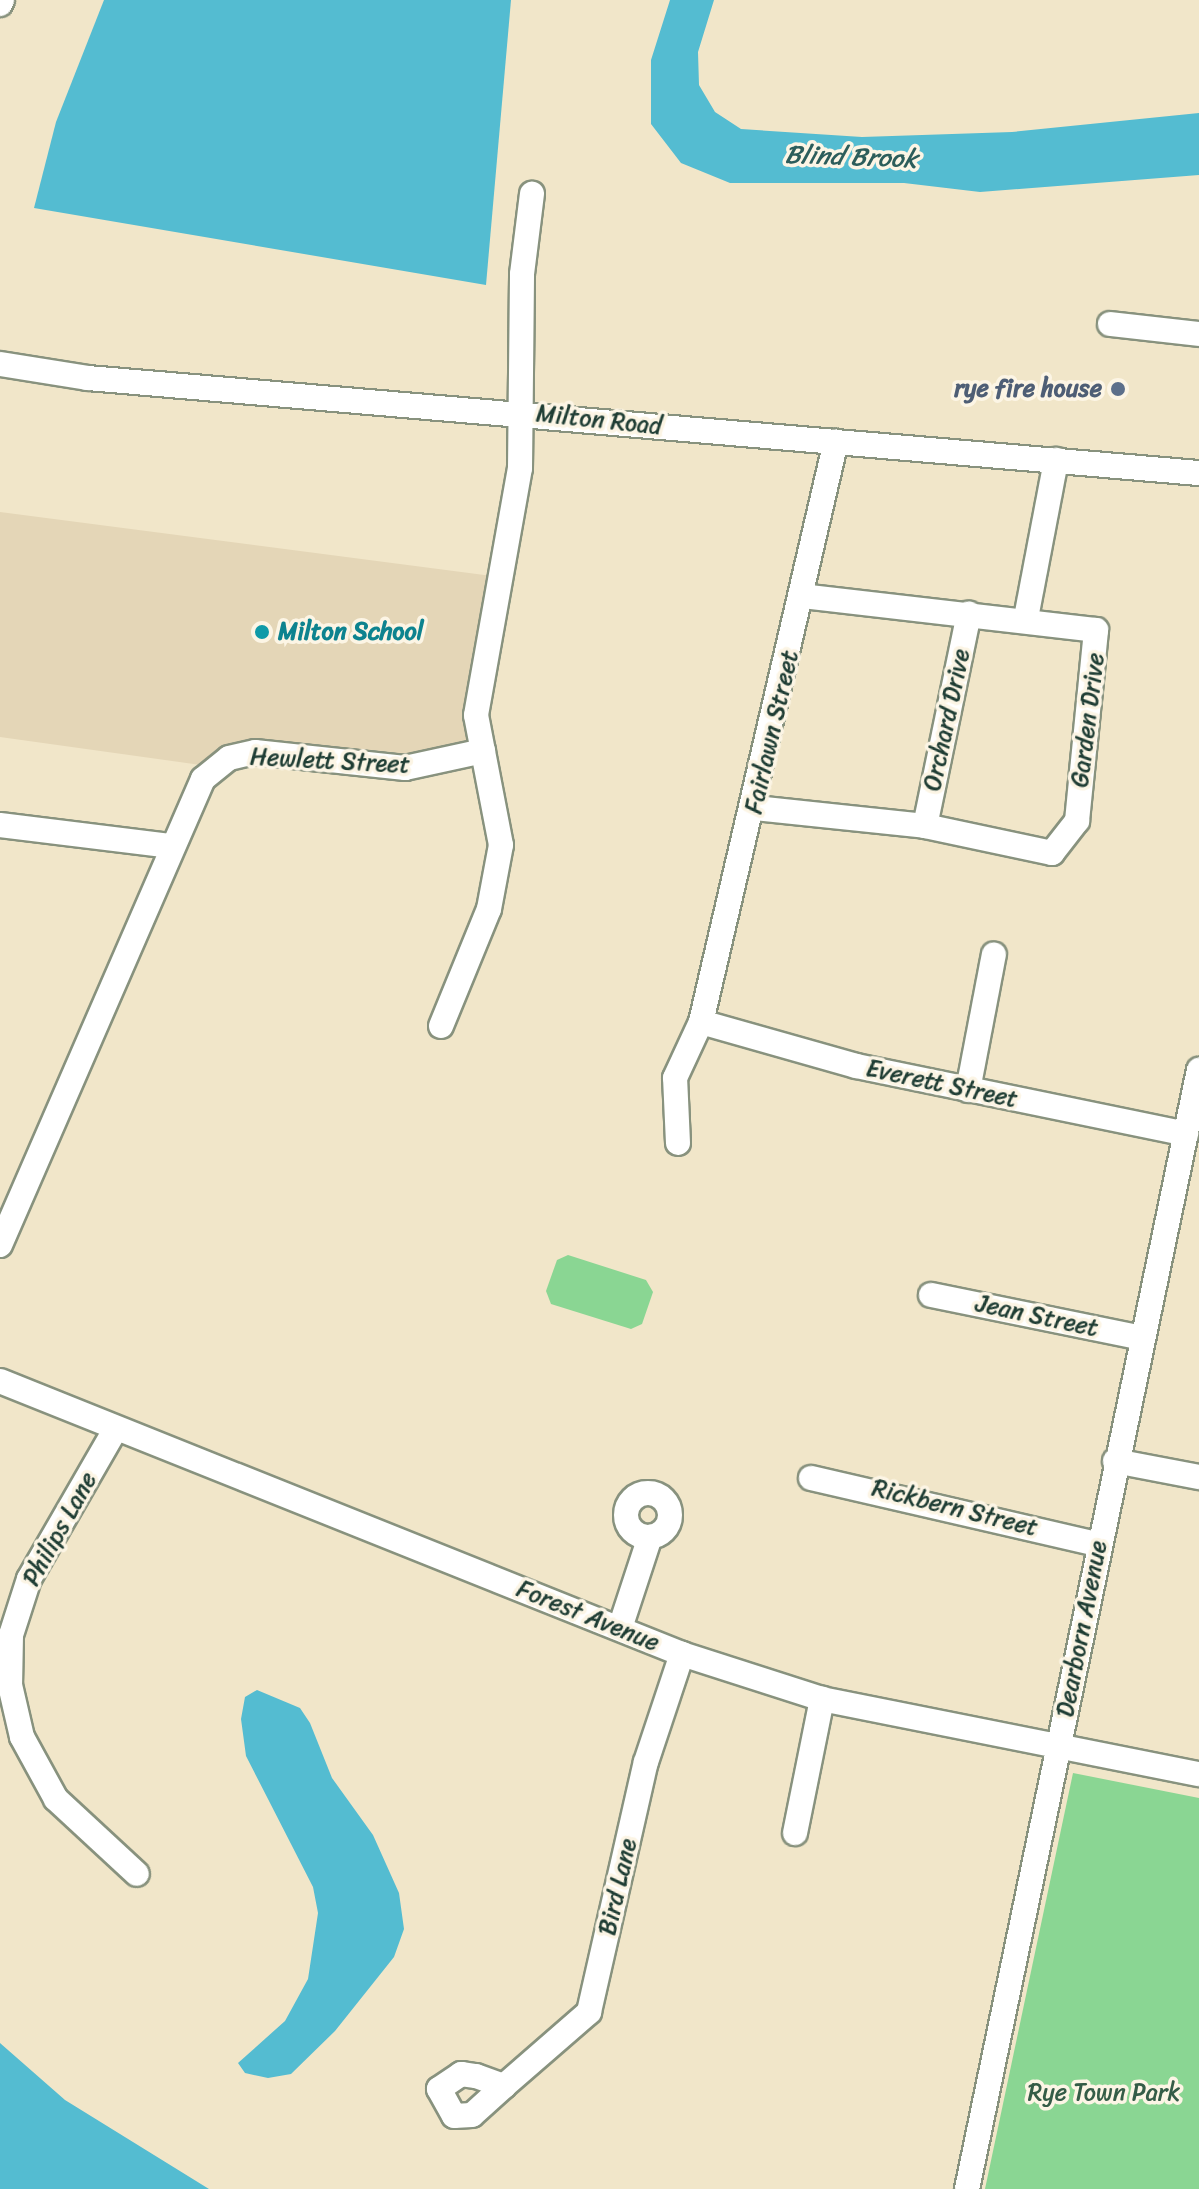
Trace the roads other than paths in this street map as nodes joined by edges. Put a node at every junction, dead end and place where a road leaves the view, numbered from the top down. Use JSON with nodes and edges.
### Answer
{"nodes":[{"id":1,"x":532,"y":194,"type":"dead end"},
{"id":2,"x":1110,"y":324,"type":"dead end"},
{"id":3,"x":1199,"y":334,"type":"edge"},
{"id":4,"x":0,"y":364,"type":"edge"},
{"id":5,"x":525,"y":411,"type":"junction"},
{"id":6,"x":836,"y":441,"type":"junction"},
{"id":7,"x":1056,"y":460,"type":"junction"},
{"id":8,"x":1199,"y":473,"type":"edge"},
{"id":9,"x":804,"y":596,"type":"junction"},
{"id":10,"x":969,"y":614,"type":"junction"},
{"id":11,"x":1026,"y":618,"type":"junction"},
{"id":12,"x":483,"y":751,"type":"junction"},
{"id":13,"x":755,"y":808,"type":"junction"},
{"id":14,"x":0,"y":825,"type":"edge"},
{"id":15,"x":925,"y":826,"type":"junction"},
{"id":16,"x":170,"y":846,"type":"junction"},
{"id":17,"x":994,"y":954,"type":"dead end"},
{"id":18,"x":701,"y":1022,"type":"junction"},
{"id":19,"x":441,"y":1026,"type":"dead end"},
{"id":20,"x":1199,"y":1070,"type":"edge"},
{"id":21,"x":968,"y":1090,"type":"junction"},
{"id":22,"x":1186,"y":1134,"type":"junction"},
{"id":23,"x":678,"y":1143,"type":"dead end"},
{"id":24,"x":1188,"y":1181,"type":"edge"},
{"id":25,"x":0,"y":1245,"type":"edge"},
{"id":26,"x":931,"y":1295,"type":"dead end"},
{"id":27,"x":1142,"y":1338,"type":"junction"},
{"id":28,"x":0,"y":1381,"type":"edge"},
{"id":29,"x":115,"y":1430,"type":"junction"},
{"id":30,"x":1115,"y":1461,"type":"junction"},
{"id":31,"x":1199,"y":1477,"type":"edge"},
{"id":32,"x":811,"y":1478,"type":"dead end"},
{"id":33,"x":650,"y":1537,"type":"dead end"},
{"id":34,"x":1098,"y":1544,"type":"junction"},
{"id":35,"x":620,"y":1628,"type":"junction"},
{"id":36,"x":682,"y":1654,"type":"junction"},
{"id":37,"x":822,"y":1699,"type":"junction"},
{"id":38,"x":1058,"y":1749,"type":"junction"},
{"id":39,"x":1199,"y":1774,"type":"edge"},
{"id":40,"x":795,"y":1833,"type":"dead end"},
{"id":41,"x":137,"y":1874,"type":"dead end"},
{"id":42,"x":504,"y":2086,"type":"dead end"},
{"id":43,"x":967,"y":2189,"type":"edge"}],
"edges":[{"from":1,"to":5,"type":"street"},
{"from":2,"to":3,"type":"street"},
{"from":4,"to":5,"type":"street","name":"Milton Road"},
{"from":5,"to":6,"type":"street","name":"Milton Road"},
{"from":5,"to":12,"type":"street"},
{"from":6,"to":7,"type":"street","name":"Milton Road"},
{"from":6,"to":9,"type":"street","name":"Fairlawn Street"},
{"from":7,"to":8,"type":"street","name":"Milton Road"},
{"from":7,"to":11,"type":"street"},
{"from":9,"to":10,"type":"street","name":"Garden Drive"},
{"from":9,"to":13,"type":"street","name":"Fairlawn Street"},
{"from":10,"to":11,"type":"street","name":"Garden Drive"},
{"from":10,"to":15,"type":"street","name":"Orchard Drive"},
{"from":11,"to":15,"type":"street","name":"Garden Drive"},
{"from":12,"to":16,"type":"street","name":"Hewlett Street"},
{"from":12,"to":19,"type":"street"},
{"from":13,"to":15,"type":"street"},
{"from":13,"to":18,"type":"street","name":"Fairlawn Street"},
{"from":14,"to":16,"type":"street"},
{"from":16,"to":25,"type":"street","name":"Hewlett Street"},
{"from":17,"to":21,"type":"street"},
{"from":18,"to":21,"type":"street","name":"Everett Street"},
{"from":18,"to":23,"type":"street","name":"Fairlawn Street"},
{"from":20,"to":22,"type":"street","name":"Dearborn Avenue"},
{"from":21,"to":22,"type":"street","name":"Everett Street"},
{"from":22,"to":24,"type":"street","name":"Dearborn Avenue"},
{"from":24,"to":27,"type":"street","name":"Dearborn Avenue"},
{"from":26,"to":27,"type":"street","name":"Jean Street"},
{"from":27,"to":30,"type":"street","name":"Dearborn Avenue"},
{"from":28,"to":29,"type":"street","name":"Forest Avenue"},
{"from":29,"to":35,"type":"street","name":"Forest Avenue"},
{"from":29,"to":41,"type":"street","name":"Philips Lane"},
{"from":30,"to":31,"type":"street"},
{"from":30,"to":34,"type":"street","name":"Dearborn Avenue"},
{"from":32,"to":34,"type":"street","name":"Rickbern Street"},
{"from":33,"to":35,"type":"street"},
{"from":34,"to":38,"type":"street","name":"Dearborn Avenue"},
{"from":35,"to":36,"type":"street","name":"Forest Avenue"},
{"from":36,"to":37,"type":"street","name":"Forest Avenue"},
{"from":36,"to":42,"type":"street","name":"Bird Lane"},
{"from":37,"to":38,"type":"street","name":"Forest Avenue"},
{"from":37,"to":40,"type":"street"},
{"from":38,"to":39,"type":"street","name":"Forest Avenue"},
{"from":38,"to":43,"type":"street","name":"Dearborn Avenue"}]}
